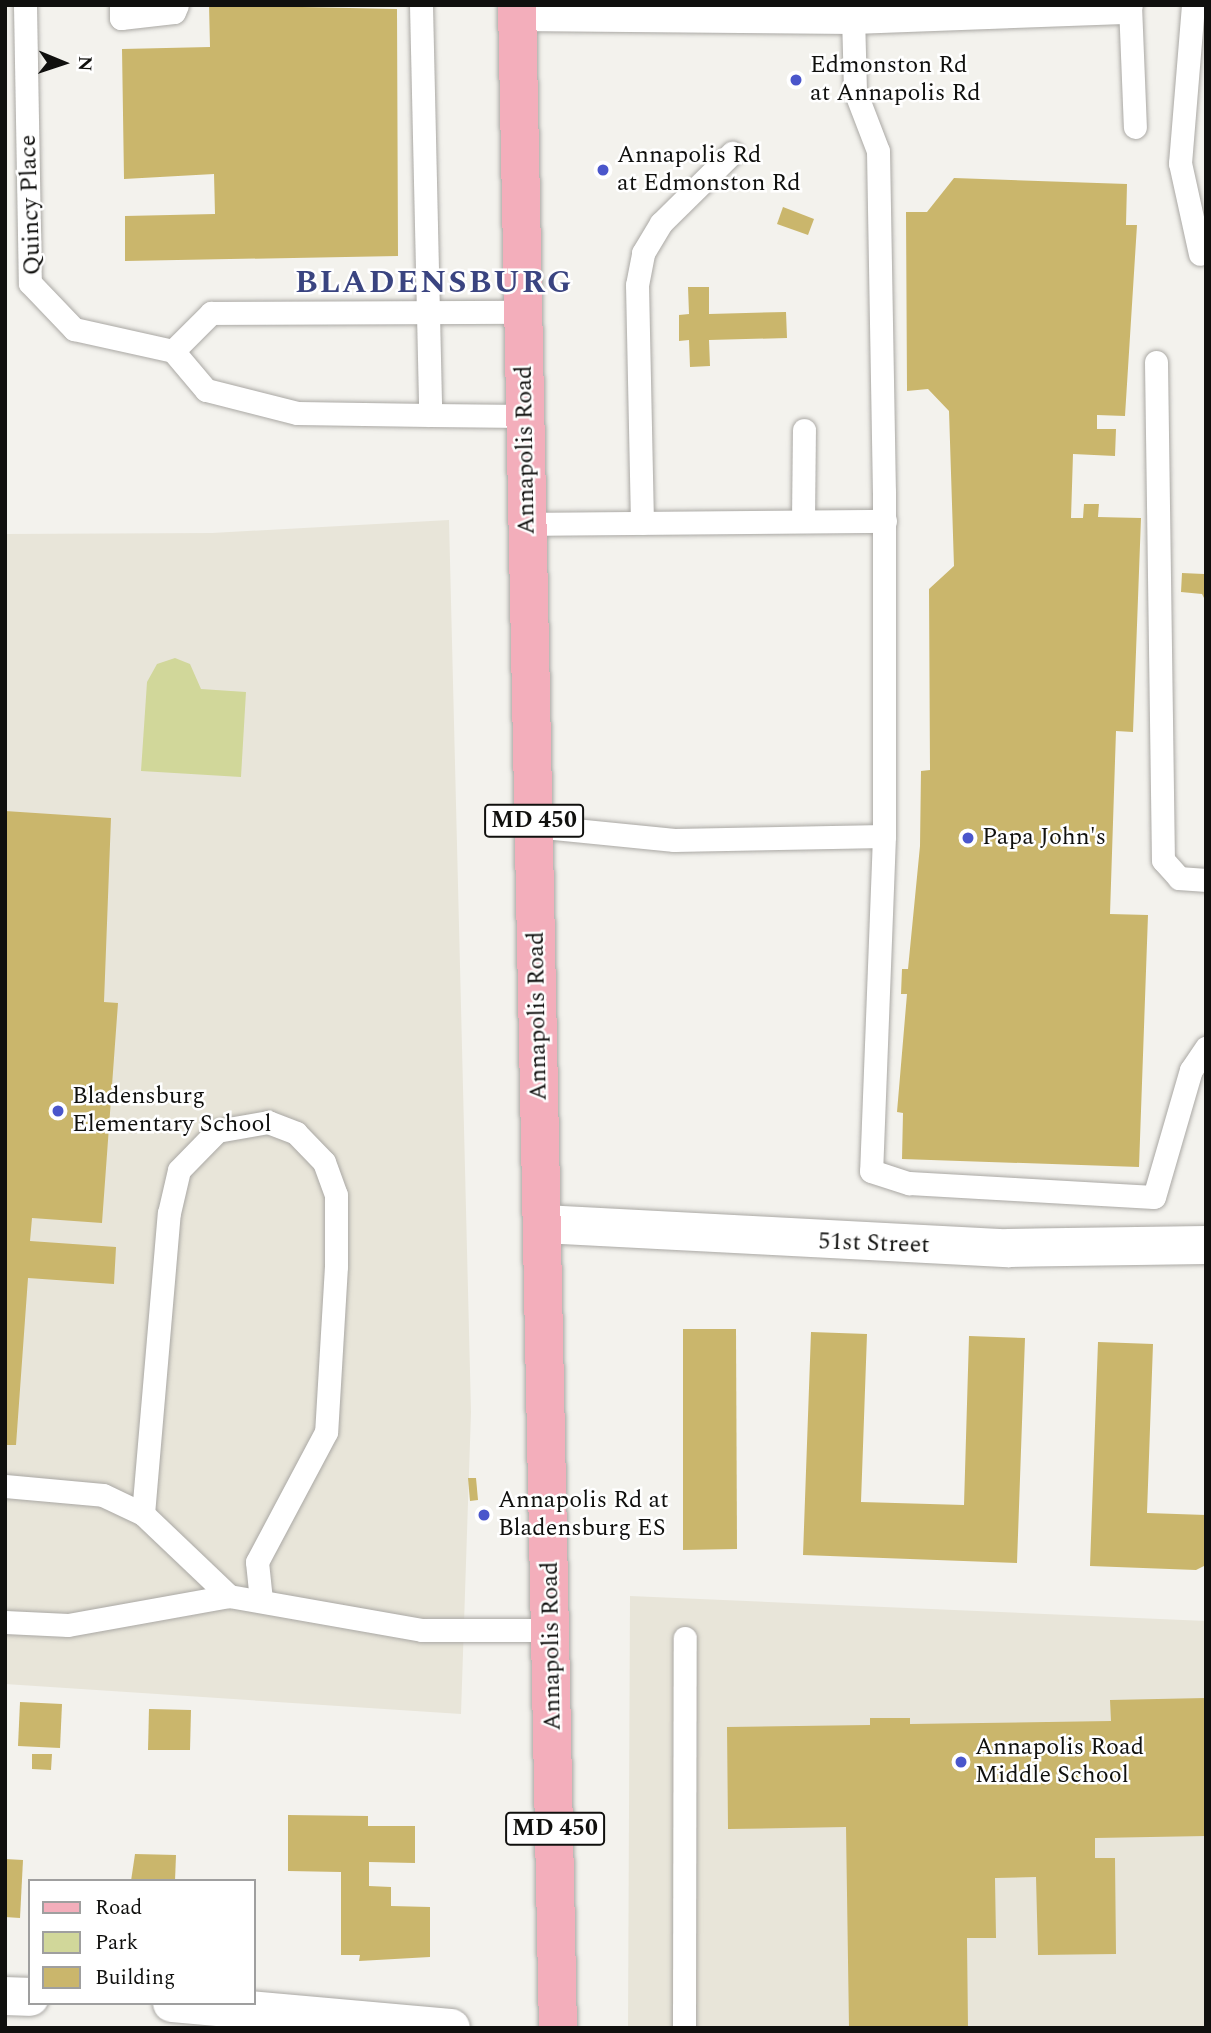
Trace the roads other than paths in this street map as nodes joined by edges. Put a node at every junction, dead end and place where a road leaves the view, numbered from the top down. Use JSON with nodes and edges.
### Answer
{"nodes":[{"id":1,"x":25,"y":5,"type":"edge"},
{"id":2,"x":121,"y":5,"type":"edge"},
{"id":3,"x":177,"y":5,"type":"edge"},
{"id":4,"x":421,"y":5,"type":"edge"},
{"id":5,"x":1127,"y":5,"type":"edge"},
{"id":6,"x":1193,"y":5,"type":"edge"},
{"id":7,"x":517,"y":9,"type":"edge"},
{"id":8,"x":853,"y":15,"type":"junction"},
{"id":9,"x":1135,"y":127,"type":"dead end"},
{"id":10,"x":732,"y":153,"type":"dead end"},
{"id":11,"x":1200,"y":254,"type":"dead end"},
{"id":12,"x":523,"y":312,"type":"junction"},
{"id":13,"x":430,"y":313,"type":"junction"},
{"id":14,"x":173,"y":351,"type":"junction"},
{"id":15,"x":1156,"y":362,"type":"dead end"},
{"id":16,"x":430,"y":415,"type":"junction"},
{"id":17,"x":525,"y":416,"type":"junction"},
{"id":18,"x":804,"y":430,"type":"dead end"},
{"id":19,"x":803,"y":521,"type":"junction"},
{"id":20,"x":885,"y":521,"type":"junction"},
{"id":21,"x":642,"y":523,"type":"junction"},
{"id":22,"x":527,"y":524,"type":"junction"},
{"id":23,"x":534,"y":826,"type":"junction"},
{"id":24,"x":884,"y":836,"type":"junction"},
{"id":25,"x":1206,"y":880,"type":"edge"},
{"id":26,"x":1206,"y":1048,"type":"edge"},
{"id":27,"x":543,"y":1224,"type":"junction"},
{"id":28,"x":1206,"y":1245,"type":"edge"},
{"id":29,"x":5,"y":1486,"type":"edge"},
{"id":30,"x":143,"y":1514,"type":"junction"},
{"id":31,"x":229,"y":1596,"type":"junction"},
{"id":32,"x":261,"y":1598,"type":"junction"},
{"id":33,"x":5,"y":1622,"type":"edge"},
{"id":34,"x":552,"y":1630,"type":"junction"},
{"id":35,"x":685,"y":1638,"type":"dead end"},
{"id":36,"x":5,"y":1996,"type":"edge"},
{"id":37,"x":28,"y":1997,"type":"edge"},
{"id":38,"x":194,"y":2005,"type":"edge"},
{"id":39,"x":451,"y":2028,"type":"edge"},
{"id":40,"x":558,"y":2028,"type":"edge"},
{"id":41,"x":684,"y":2028,"type":"edge"}],
"edges":[{"from":1,"to":14,"type":"lane","name":"Quincy Place"},
{"from":2,"to":3,"type":"lane"},
{"from":4,"to":13,"type":"lane"},
{"from":5,"to":8,"type":"street"},
{"from":5,"to":9,"type":"lane"},
{"from":6,"to":11,"type":"lane"},
{"from":7,"to":8,"type":"street"},
{"from":7,"to":12,"type":"main road","name":"Annapolis Road","number":"MD 450"},
{"from":8,"to":20,"type":"lane"},
{"from":10,"to":21,"type":"lane"},
{"from":12,"to":13,"type":"lane"},
{"from":12,"to":17,"type":"main road","name":"Annapolis Road","number":"MD 450"},
{"from":13,"to":14,"type":"lane"},
{"from":13,"to":16,"type":"lane"},
{"from":14,"to":16,"type":"lane"},
{"from":15,"to":25,"type":"lane"},
{"from":16,"to":17,"type":"lane"},
{"from":17,"to":22,"type":"main road","name":"Annapolis Road","number":"MD 450"},
{"from":18,"to":19,"type":"lane"},
{"from":19,"to":20,"type":"lane"},
{"from":19,"to":21,"type":"lane"},
{"from":20,"to":24,"type":"lane"},
{"from":21,"to":22,"type":"lane"},
{"from":22,"to":23,"type":"main road","name":"Annapolis Road","number":"MD 450"},
{"from":23,"to":24,"type":"lane"},
{"from":23,"to":27,"type":"main road","name":"Annapolis Road","number":"MD 450"},
{"from":24,"to":26,"type":"lane"},
{"from":27,"to":28,"type":"street","name":"51st Street"},
{"from":27,"to":34,"type":"main road","name":"Annapolis Road","number":"MD 450"},
{"from":29,"to":30,"type":"lane"},
{"from":30,"to":31,"type":"lane"},
{"from":30,"to":32,"type":"lane"},
{"from":31,"to":32,"type":"lane"},
{"from":31,"to":33,"type":"lane"},
{"from":32,"to":34,"type":"lane"},
{"from":34,"to":40,"type":"main road","name":"Annapolis Road","number":"MD 450"},
{"from":35,"to":41,"type":"lane"},
{"from":36,"to":37,"type":"street"},
{"from":38,"to":39,"type":"street"}]}
